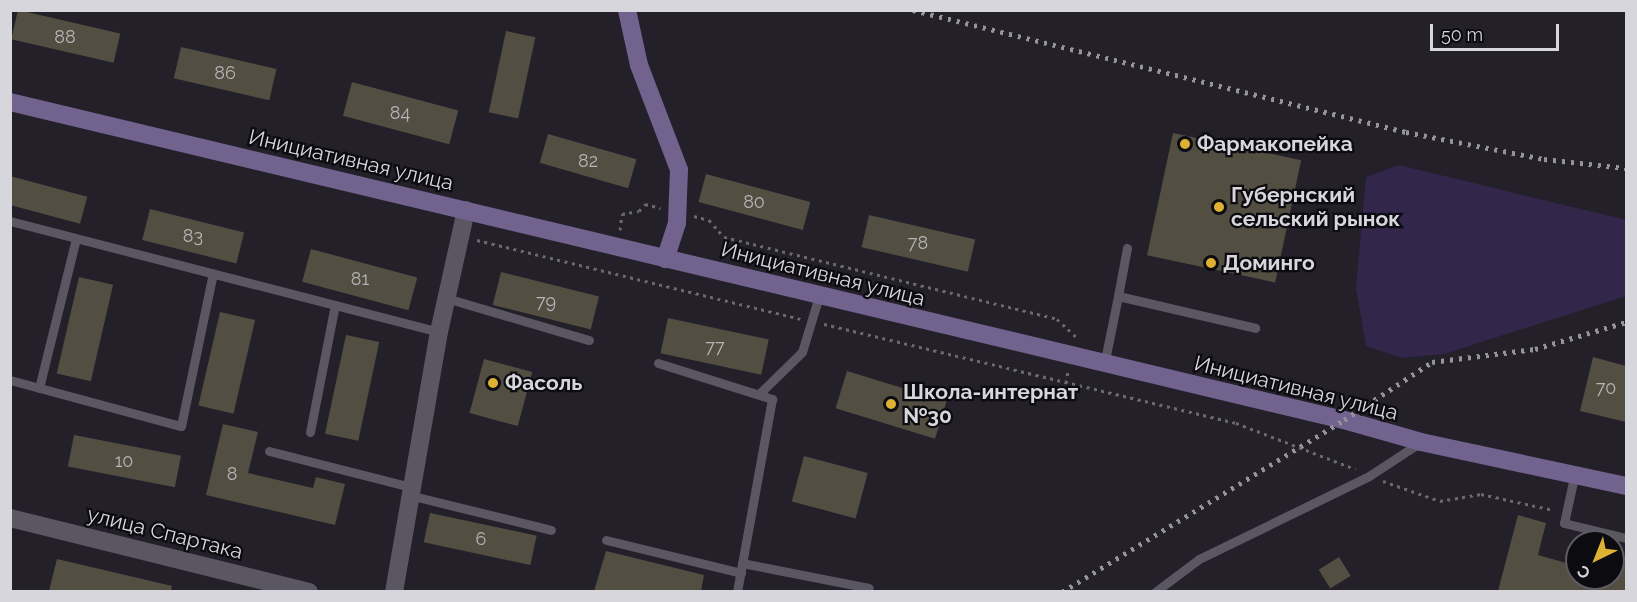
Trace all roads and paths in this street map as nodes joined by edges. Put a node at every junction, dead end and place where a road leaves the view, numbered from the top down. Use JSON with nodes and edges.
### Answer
{"nodes":[{"id":1,"x":627,"y":10,"type":"edge"},
{"id":2,"x":10,"y":102,"type":"edge"},
{"id":3,"x":466,"y":210,"type":"junction"},
{"id":4,"x":677,"y":212,"type":"junction"},
{"id":5,"x":10,"y":221,"type":"edge"},
{"id":6,"x":460,"y":235,"type":"junction"},
{"id":7,"x":76,"y":238,"type":"junction"},
{"id":8,"x":618,"y":247,"type":"junction"},
{"id":9,"x":1127,"y":248,"type":"dead end"},
{"id":10,"x":665,"y":259,"type":"junction"},
{"id":11,"x":213,"y":273,"type":"junction"},
{"id":12,"x":615,"y":274,"type":"junction"},
{"id":13,"x":819,"y":296,"type":"junction"},
{"id":14,"x":1118,"y":296,"type":"junction"},
{"id":15,"x":446,"y":298,"type":"junction"},
{"id":16,"x":335,"y":305,"type":"junction"},
{"id":17,"x":811,"y":321,"type":"junction"},
{"id":18,"x":1255,"y":328,"type":"dead end"},
{"id":19,"x":439,"y":332,"type":"junction"},
{"id":20,"x":590,"y":340,"type":"dead end"},
{"id":21,"x":1071,"y":358,"type":"junction"},
{"id":22,"x":658,"y":363,"type":"dead end"},
{"id":23,"x":1104,"y":365,"type":"junction"},
{"id":24,"x":10,"y":380,"type":"edge"},
{"id":25,"x":1066,"y":383,"type":"junction"},
{"id":26,"x":39,"y":388,"type":"junction"},
{"id":27,"x":759,"y":394,"type":"junction"},
{"id":28,"x":310,"y":432,"type":"dead end"},
{"id":29,"x":1421,"y":442,"type":"junction"},
{"id":30,"x":269,"y":451,"type":"dead end"},
{"id":31,"x":1369,"y":476,"type":"junction"},
{"id":32,"x":1574,"y":477,"type":"junction"},
{"id":33,"x":1626,"y":486,"type":"edge"},
{"id":34,"x":414,"y":492,"type":"junction"},
{"id":35,"x":1566,"y":513,"type":"junction"},
{"id":36,"x":10,"y":518,"type":"edge"},
{"id":37,"x":551,"y":530,"type":"dead end"},
{"id":38,"x":1626,"y":538,"type":"edge"},
{"id":39,"x":606,"y":540,"type":"dead end"},
{"id":40,"x":741,"y":568,"type":"junction"},
{"id":41,"x":869,"y":588,"type":"dead end"},
{"id":42,"x":309,"y":591,"type":"edge"},
{"id":43,"x":394,"y":591,"type":"edge"},
{"id":44,"x":737,"y":591,"type":"edge"},
{"id":45,"x":1155,"y":591,"type":"edge"}],
"edges":[{"from":1,"to":4,"type":"main road"},
{"from":2,"to":3,"type":"main road","name":"Инициативная улица"},
{"from":3,"to":6,"type":"street"},
{"from":3,"to":8,"type":"main road","name":"Инициативная улица"},
{"from":4,"to":8,"type":"path"},
{"from":4,"to":10,"type":"main road"},
{"from":4,"to":21,"type":"path"},
{"from":5,"to":7,"type":"lane"},
{"from":6,"to":12,"type":"path"},
{"from":6,"to":15,"type":"street"},
{"from":7,"to":11,"type":"lane"},
{"from":7,"to":26,"type":"lane"},
{"from":8,"to":10,"type":"main road","name":"Инициативная улица"},
{"from":8,"to":12,"type":"path"},
{"from":9,"to":14,"type":"lane"},
{"from":10,"to":13,"type":"main road","name":"Инициативная улица"},
{"from":11,"to":16,"type":"lane"},
{"from":11,"to":26,"type":"lane"},
{"from":12,"to":17,"type":"path"},
{"from":13,"to":17,"type":"lane"},
{"from":13,"to":21,"type":"main road","name":"Инициативная улица"},
{"from":14,"to":18,"type":"lane"},
{"from":14,"to":23,"type":"lane"},
{"from":15,"to":19,"type":"street"},
{"from":15,"to":20,"type":"lane"},
{"from":16,"to":19,"type":"lane"},
{"from":16,"to":28,"type":"lane"},
{"from":17,"to":25,"type":"path"},
{"from":17,"to":27,"type":"lane"},
{"from":19,"to":34,"type":"street"},
{"from":21,"to":23,"type":"main road","name":"Инициативная улица"},
{"from":21,"to":25,"type":"path"},
{"from":22,"to":27,"type":"lane"},
{"from":23,"to":29,"type":"main road","name":"Инициативная улица"},
{"from":24,"to":26,"type":"lane"},
{"from":25,"to":31,"type":"path"},
{"from":27,"to":40,"type":"lane"},
{"from":29,"to":31,"type":"lane"},
{"from":29,"to":32,"type":"main road","name":"Инициативная улица"},
{"from":30,"to":34,"type":"lane"},
{"from":31,"to":35,"type":"path"},
{"from":31,"to":45,"type":"lane"},
{"from":32,"to":33,"type":"main road","name":"Инициативная улица"},
{"from":32,"to":35,"type":"lane"},
{"from":34,"to":37,"type":"lane"},
{"from":34,"to":43,"type":"street"},
{"from":35,"to":38,"type":"lane"},
{"from":36,"to":42,"type":"street","name":"улица Спартака"},
{"from":39,"to":40,"type":"lane"},
{"from":40,"to":41,"type":"lane"},
{"from":40,"to":44,"type":"lane"}]}
